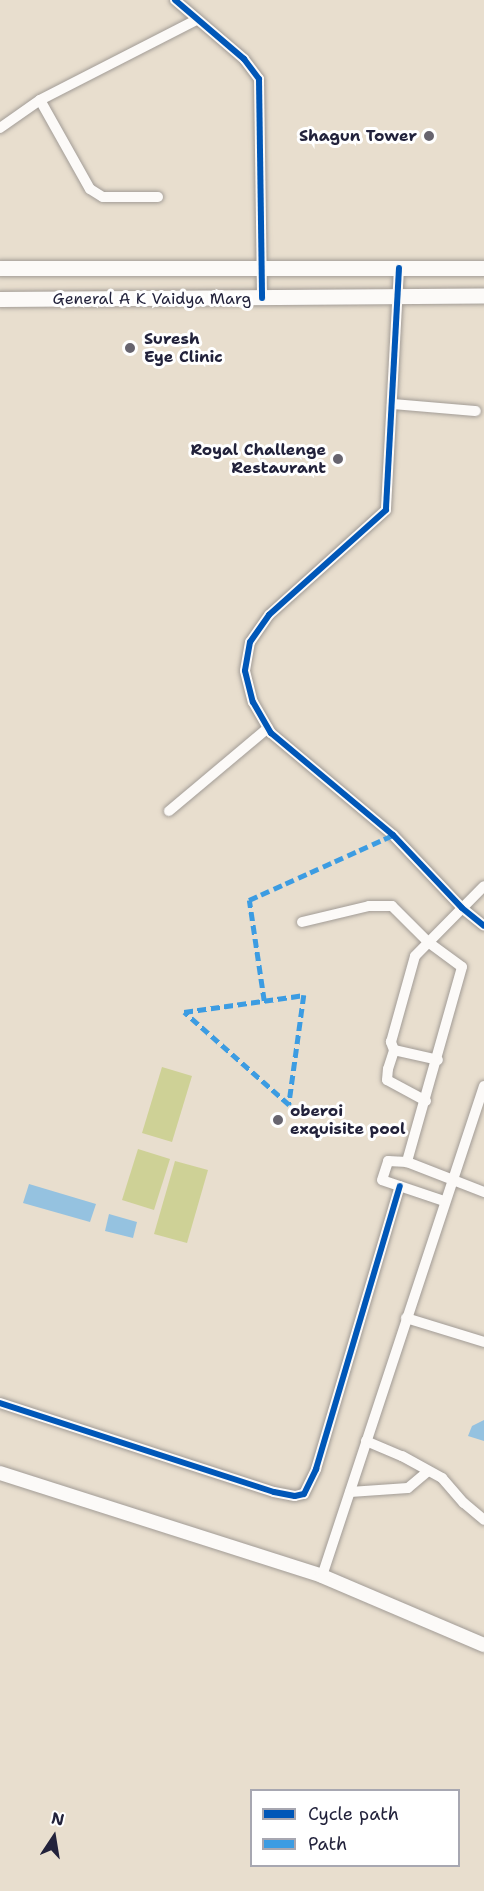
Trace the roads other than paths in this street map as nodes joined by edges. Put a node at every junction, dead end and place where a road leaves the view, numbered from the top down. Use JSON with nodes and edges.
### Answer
{"nodes":[{"id":1,"x":175,"y":0,"type":"edge"},
{"id":2,"x":196,"y":20,"type":"junction"},
{"id":3,"x":40,"y":100,"type":"junction"},
{"id":4,"x":0,"y":128,"type":"edge"},
{"id":5,"x":158,"y":197,"type":"dead end"},
{"id":6,"x":0,"y":268,"type":"edge"},
{"id":7,"x":399,"y":268,"type":"junction"},
{"id":8,"x":484,"y":268,"type":"edge"},
{"id":9,"x":262,"y":270,"type":"junction"},
{"id":10,"x":484,"y":296,"type":"edge"},
{"id":11,"x":262,"y":298,"type":"junction"},
{"id":12,"x":398,"y":298,"type":"junction"},
{"id":13,"x":0,"y":299,"type":"edge"},
{"id":14,"x":392,"y":404,"type":"junction"},
{"id":15,"x":476,"y":411,"type":"dead end"},
{"id":16,"x":268,"y":728,"type":"junction"},
{"id":17,"x":169,"y":811,"type":"dead end"},
{"id":18,"x":484,"y":886,"type":"edge"},
{"id":19,"x":462,"y":908,"type":"junction"},
{"id":20,"x":302,"y":922,"type":"dead end"},
{"id":21,"x":484,"y":926,"type":"edge"},
{"id":22,"x":428,"y":942,"type":"junction"},
{"id":23,"x":394,"y":1050,"type":"junction"},
{"id":24,"x":438,"y":1060,"type":"junction"},
{"id":25,"x":484,"y":1086,"type":"edge"},
{"id":26,"x":426,"y":1101,"type":"junction"},
{"id":27,"x":407,"y":1162,"type":"junction"},
{"id":28,"x":451,"y":1180,"type":"junction"},
{"id":29,"x":400,"y":1186,"type":"junction"},
{"id":30,"x":484,"y":1192,"type":"edge"},
{"id":31,"x":444,"y":1201,"type":"junction"},
{"id":32,"x":406,"y":1318,"type":"junction"},
{"id":33,"x":484,"y":1342,"type":"edge"},
{"id":34,"x":0,"y":1403,"type":"edge"},
{"id":35,"x":366,"y":1441,"type":"junction"},
{"id":36,"x":428,"y":1471,"type":"junction"},
{"id":37,"x":0,"y":1473,"type":"edge"},
{"id":38,"x":350,"y":1492,"type":"junction"},
{"id":39,"x":484,"y":1520,"type":"edge"},
{"id":40,"x":322,"y":1576,"type":"junction"},
{"id":41,"x":484,"y":1645,"type":"edge"}],
"edges":[{"from":1,"to":2,"type":"street"},
{"from":2,"to":3,"type":"street"},
{"from":2,"to":9,"type":"street"},
{"from":3,"to":4,"type":"street"},
{"from":3,"to":5,"type":"street"},
{"from":6,"to":9,"type":"main road","name":"General A K Vaidya Marg"},
{"from":7,"to":8,"type":"main road","name":"General A K Vaidya Marg"},
{"from":7,"to":9,"type":"main road","name":"General A K Vaidya Marg"},
{"from":7,"to":12,"type":"street"},
{"from":9,"to":11,"type":"street"},
{"from":10,"to":12,"type":"main road","name":"General A K Vaidya Marg"},
{"from":11,"to":12,"type":"main road","name":"General A K Vaidya Marg"},
{"from":11,"to":13,"type":"main road","name":"General A K Vaidya Marg"},
{"from":12,"to":14,"type":"street"},
{"from":14,"to":15,"type":"street"},
{"from":14,"to":16,"type":"street"},
{"from":16,"to":17,"type":"street"},
{"from":16,"to":19,"type":"street"},
{"from":18,"to":19,"type":"street"},
{"from":19,"to":21,"type":"street"},
{"from":19,"to":22,"type":"street"},
{"from":20,"to":22,"type":"street"},
{"from":22,"to":23,"type":"street"},
{"from":22,"to":24,"type":"street"},
{"from":23,"to":24,"type":"street"},
{"from":23,"to":26,"type":"street"},
{"from":24,"to":26,"type":"street"},
{"from":25,"to":28,"type":"street"},
{"from":26,"to":27,"type":"street"},
{"from":27,"to":28,"type":"street"},
{"from":27,"to":29,"type":"street"},
{"from":28,"to":30,"type":"street"},
{"from":28,"to":31,"type":"street"},
{"from":29,"to":31,"type":"street"},
{"from":29,"to":34,"type":"street"},
{"from":31,"to":32,"type":"street"},
{"from":32,"to":33,"type":"street"},
{"from":32,"to":35,"type":"street"},
{"from":35,"to":36,"type":"street"},
{"from":35,"to":38,"type":"street"},
{"from":36,"to":38,"type":"street"},
{"from":36,"to":39,"type":"street"},
{"from":37,"to":40,"type":"street"},
{"from":38,"to":40,"type":"street"},
{"from":40,"to":41,"type":"street"}]}
